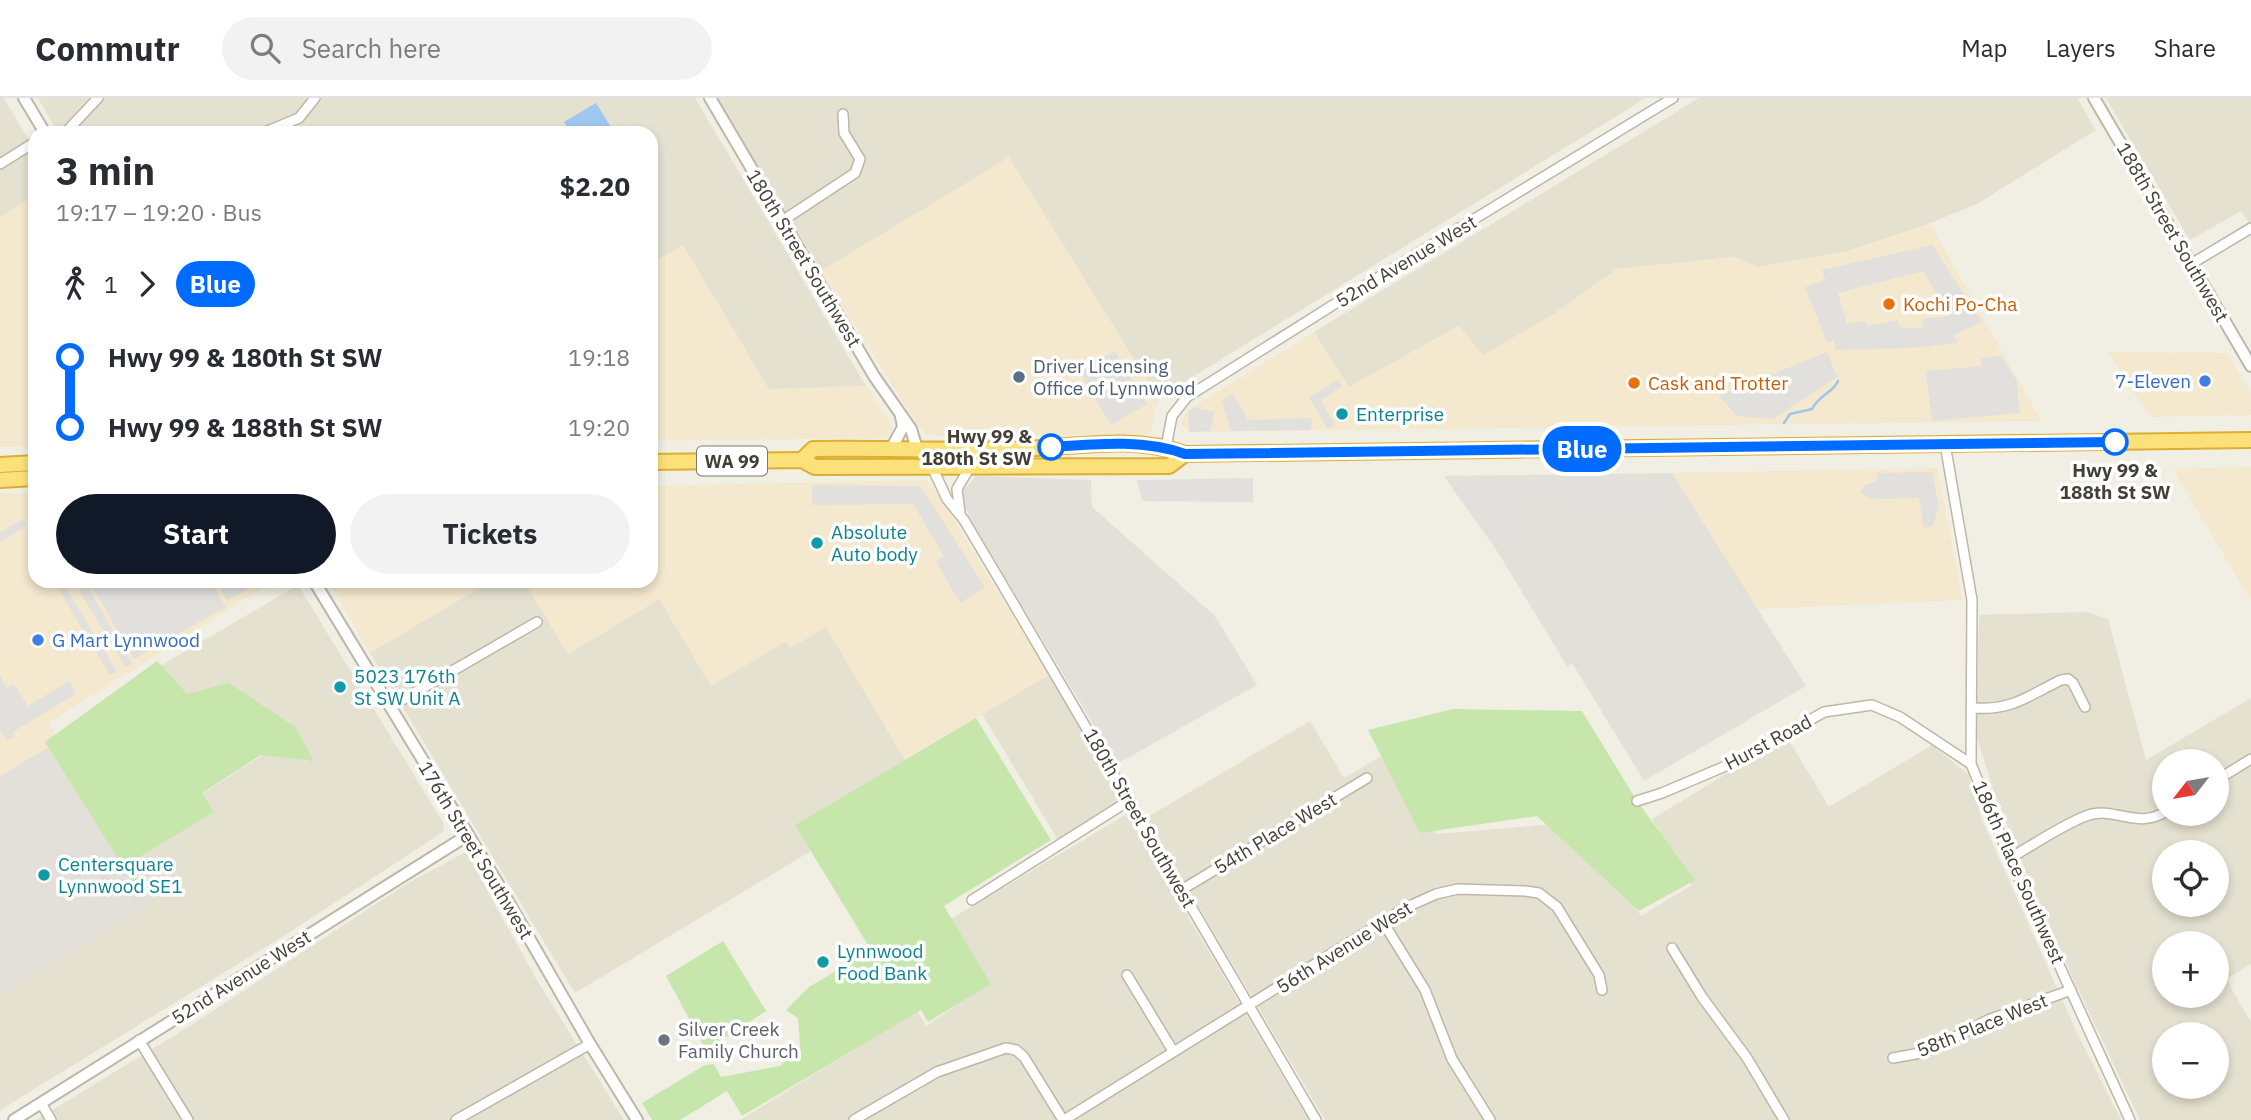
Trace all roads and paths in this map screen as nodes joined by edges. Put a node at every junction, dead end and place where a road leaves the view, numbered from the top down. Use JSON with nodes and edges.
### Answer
{"nodes":[{"id":1,"x":23,"y":98,"type":"edge"},
{"id":2,"x":98,"y":98,"type":"edge"},
{"id":3,"x":314,"y":98,"type":"edge"},
{"id":4,"x":710,"y":98,"type":"edge"},
{"id":5,"x":1673,"y":98,"type":"edge"},
{"id":6,"x":2094,"y":98,"type":"edge"},
{"id":7,"x":843,"y":114,"type":"dead end"},
{"id":8,"x":41,"y":126,"type":"edge"},
{"id":9,"x":72,"y":126,"type":"edge"},
{"id":10,"x":280,"y":126,"type":"edge"},
{"id":11,"x":28,"y":146,"type":"edge"},
{"id":12,"x":0,"y":164,"type":"edge"},
{"id":13,"x":782,"y":221,"type":"junction"},
{"id":14,"x":2251,"y":228,"type":"edge"},
{"id":15,"x":2191,"y":264,"type":"junction"},
{"id":16,"x":2251,"y":366,"type":"edge"},
{"id":17,"x":901,"y":416,"type":"junction"},
{"id":18,"x":2251,"y":440,"type":"edge"},
{"id":19,"x":1945,"y":444,"type":"junction"},
{"id":20,"x":1166,"y":447,"type":"junction"},
{"id":21,"x":891,"y":449,"type":"junction"},
{"id":22,"x":917,"y":449,"type":"junction"},
{"id":23,"x":1010,"y":449,"type":"junction"},
{"id":24,"x":1185,"y":454,"type":"junction"},
{"id":25,"x":802,"y":460,"type":"junction"},
{"id":26,"x":658,"y":462,"type":"edge"},
{"id":27,"x":28,"y":463,"type":"edge"},
{"id":28,"x":0,"y":465,"type":"edge"},
{"id":29,"x":1133,"y":466,"type":"junction"},
{"id":30,"x":871,"y":467,"type":"junction"},
{"id":31,"x":932,"y":467,"type":"junction"},
{"id":32,"x":970,"y":467,"type":"junction"},
{"id":33,"x":28,"y":478,"type":"edge"},
{"id":34,"x":0,"y":480,"type":"edge"},
{"id":35,"x":962,"y":517,"type":"junction"},
{"id":36,"x":318,"y":588,"type":"edge"},
{"id":37,"x":537,"y":622,"type":"dead end"},
{"id":38,"x":390,"y":707,"type":"junction"},
{"id":39,"x":2085,"y":707,"type":"dead end"},
{"id":40,"x":1973,"y":708,"type":"junction"},
{"id":41,"x":2251,"y":759,"type":"edge"},
{"id":42,"x":1971,"y":764,"type":"junction"},
{"id":43,"x":2230,"y":772,"type":"edge"},
{"id":44,"x":1367,"y":778,"type":"dead end"},
{"id":45,"x":1130,"y":800,"type":"junction"},
{"id":46,"x":1637,"y":801,"type":"dead end"},
{"id":47,"x":2152,"y":819,"type":"edge"},
{"id":48,"x":468,"y":835,"type":"junction"},
{"id":49,"x":2010,"y":858,"type":"junction"},
{"id":50,"x":1183,"y":889,"type":"junction"},
{"id":51,"x":972,"y":900,"type":"dead end"},
{"id":52,"x":1383,"y":922,"type":"junction"},
{"id":53,"x":1672,"y":948,"type":"dead end"},
{"id":54,"x":1127,"y":975,"type":"dead end"},
{"id":55,"x":1602,"y":990,"type":"dead end"},
{"id":56,"x":2071,"y":990,"type":"junction"},
{"id":57,"x":1249,"y":1005,"type":"junction"},
{"id":58,"x":139,"y":1041,"type":"junction"},
{"id":59,"x":590,"y":1045,"type":"junction"},
{"id":60,"x":1173,"y":1051,"type":"junction"},
{"id":61,"x":1893,"y":1058,"type":"dead end"},
{"id":62,"x":41,"y":1103,"type":"junction"},
{"id":63,"x":14,"y":1120,"type":"edge"},
{"id":64,"x":51,"y":1120,"type":"edge"},
{"id":65,"x":188,"y":1120,"type":"edge"},
{"id":66,"x":456,"y":1120,"type":"edge"},
{"id":67,"x":637,"y":1120,"type":"edge"},
{"id":68,"x":854,"y":1120,"type":"edge"},
{"id":69,"x":1064,"y":1120,"type":"edge"},
{"id":70,"x":1317,"y":1120,"type":"edge"},
{"id":71,"x":1490,"y":1120,"type":"edge"},
{"id":72,"x":1784,"y":1120,"type":"edge"},
{"id":73,"x":2130,"y":1120,"type":"edge"}],
"edges":[{"from":1,"to":8,"type":"street"},
{"from":2,"to":9,"type":"street"},
{"from":3,"to":10,"type":"street"},
{"from":4,"to":13,"type":"street","name":"180th Street Southwest"},
{"from":5,"to":20,"type":"street","name":"52nd Avenue West"},
{"from":6,"to":15,"type":"street","name":"188th Street Southwest"},
{"from":7,"to":13,"type":"street"},
{"from":11,"to":12,"type":"street"},
{"from":13,"to":17,"type":"street","name":"180th Street Southwest"},
{"from":14,"to":15,"type":"street"},
{"from":15,"to":16,"type":"street","name":"188th Street Southwest"},
{"from":17,"to":21,"type":"street"},
{"from":17,"to":22,"type":"street","name":"180th Street Southwest"},
{"from":18,"to":19,"type":"highway","number":"WA 99"},
{"from":19,"to":24,"type":"highway","number":"WA 99"},
{"from":19,"to":40,"type":"street","name":"186th Place Southwest"},
{"from":20,"to":23,"type":"highway","number":"WA 99"},
{"from":20,"to":24,"type":"highway","number":"WA 99"},
{"from":20,"to":29,"type":"highway"},
{"from":21,"to":22,"type":"highway","number":"WA 99"},
{"from":21,"to":25,"type":"highway","number":"WA 99"},
{"from":22,"to":23,"type":"highway","number":"WA 99"},
{"from":22,"to":30,"type":"highway"},
{"from":23,"to":31,"type":"highway"},
{"from":24,"to":29,"type":"highway","number":"WA 99"},
{"from":25,"to":26,"type":"highway","number":"WA 99"},
{"from":25,"to":30,"type":"highway","number":"WA 99"},
{"from":27,"to":28,"type":"highway"},
{"from":29,"to":32,"type":"highway","number":"WA 99"},
{"from":30,"to":31,"type":"highway","number":"WA 99"},
{"from":31,"to":32,"type":"highway","number":"WA 99"},
{"from":31,"to":35,"type":"street","name":"180th Street Southwest"},
{"from":32,"to":35,"type":"street"},
{"from":33,"to":34,"type":"highway"},
{"from":35,"to":45,"type":"street","name":"180th Street Southwest"},
{"from":36,"to":38,"type":"street","name":"176th Street Southwest"},
{"from":37,"to":38,"type":"street"},
{"from":38,"to":48,"type":"street","name":"176th Street Southwest"},
{"from":39,"to":40,"type":"street"},
{"from":40,"to":42,"type":"street","name":"186th Place Southwest"},
{"from":41,"to":43,"type":"street"},
{"from":42,"to":46,"type":"street","name":"Hurst Road"},
{"from":42,"to":49,"type":"street","name":"186th Place Southwest"},
{"from":44,"to":50,"type":"street","name":"54th Place West"},
{"from":45,"to":50,"type":"street","name":"180th Street Southwest"},
{"from":45,"to":51,"type":"street"},
{"from":47,"to":49,"type":"street"},
{"from":48,"to":58,"type":"street","name":"52nd Avenue West"},
{"from":48,"to":59,"type":"street","name":"176th Street Southwest"},
{"from":49,"to":56,"type":"street","name":"186th Place Southwest"},
{"from":50,"to":57,"type":"street","name":"180th Street Southwest"},
{"from":52,"to":55,"type":"street","name":"56th Avenue West"},
{"from":52,"to":57,"type":"street","name":"56th Avenue West"},
{"from":52,"to":71,"type":"street"},
{"from":53,"to":72,"type":"street"},
{"from":54,"to":60,"type":"street"},
{"from":56,"to":61,"type":"street","name":"58th Place West"},
{"from":56,"to":73,"type":"street","name":"186th Place Southwest"},
{"from":57,"to":60,"type":"street","name":"56th Avenue West"},
{"from":57,"to":70,"type":"street","name":"180th Street Southwest"},
{"from":58,"to":62,"type":"street","name":"52nd Avenue West"},
{"from":58,"to":65,"type":"street"},
{"from":59,"to":66,"type":"street"},
{"from":59,"to":67,"type":"street","name":"176th Street Southwest"},
{"from":60,"to":69,"type":"street","name":"56th Avenue West"},
{"from":62,"to":63,"type":"street","name":"52nd Avenue West"},
{"from":62,"to":64,"type":"street"},
{"from":68,"to":69,"type":"street"}]}
